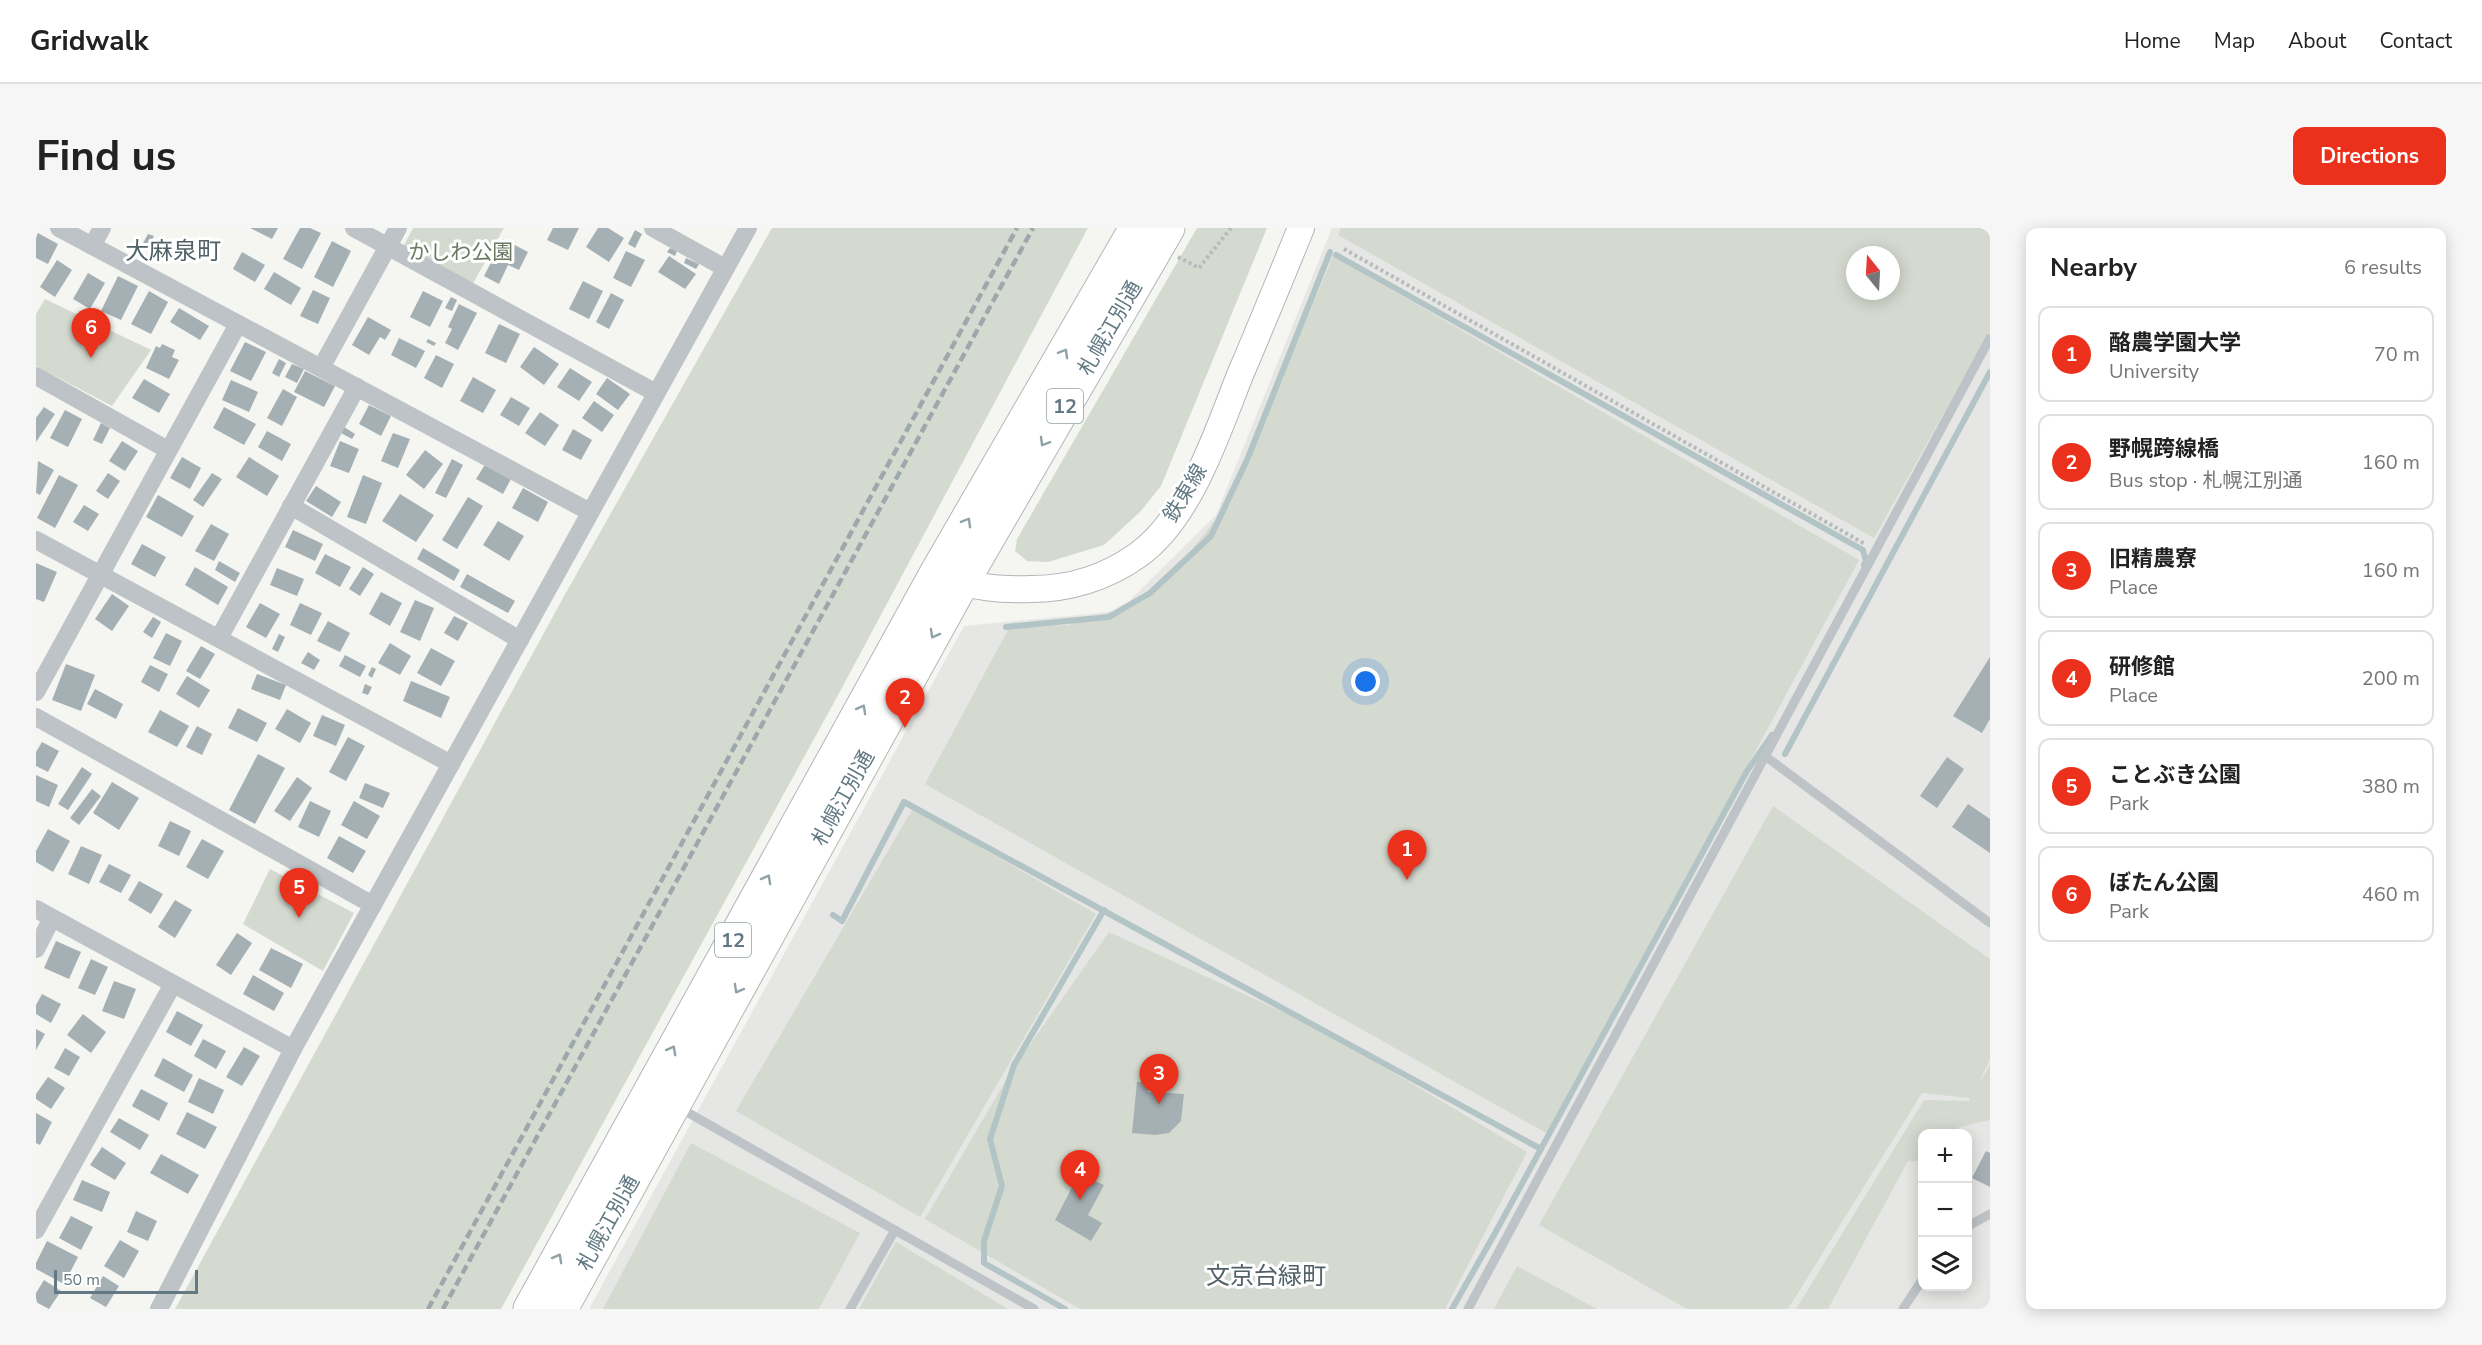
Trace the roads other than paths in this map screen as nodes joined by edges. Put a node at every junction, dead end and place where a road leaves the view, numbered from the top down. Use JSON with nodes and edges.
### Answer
{"nodes":[{"id":1,"x":59,"y":228,"type":"edge"},
{"id":2,"x":102,"y":228,"type":"edge"},
{"id":3,"x":354,"y":228,"type":"edge"},
{"id":4,"x":398,"y":228,"type":"edge"},
{"id":5,"x":653,"y":228,"type":"edge"},
{"id":6,"x":748,"y":228,"type":"edge"},
{"id":7,"x":1136,"y":228,"type":"edge"},
{"id":8,"x":1301,"y":228,"type":"edge"},
{"id":9,"x":1170,"y":240,"type":"edge"},
{"id":10,"x":92,"y":246,"type":"junction"},
{"id":11,"x":388,"y":246,"type":"junction"},
{"id":12,"x":725,"y":268,"type":"junction"},
{"id":13,"x":238,"y":324,"type":"junction"},
{"id":14,"x":1990,"y":339,"type":"edge"},
{"id":15,"x":321,"y":368,"type":"junction"},
{"id":16,"x":36,"y":376,"type":"edge"},
{"id":17,"x":357,"y":387,"type":"junction"},
{"id":18,"x":656,"y":393,"type":"junction"},
{"id":19,"x":168,"y":450,"type":"junction"},
{"id":20,"x":291,"y":507,"type":"junction"},
{"id":21,"x":590,"y":512,"type":"junction"},
{"id":22,"x":36,"y":540,"type":"edge"},
{"id":23,"x":100,"y":574,"type":"junction"},
{"id":24,"x":950,"y":578,"type":"junction"},
{"id":25,"x":219,"y":638,"type":"junction"},
{"id":26,"x":520,"y":640,"type":"junction"},
{"id":27,"x":36,"y":692,"type":"edge"},
{"id":28,"x":36,"y":717,"type":"edge"},
{"id":29,"x":1765,"y":756,"type":"junction"},
{"id":30,"x":451,"y":764,"type":"junction"},
{"id":31,"x":373,"y":905,"type":"junction"},
{"id":32,"x":36,"y":909,"type":"edge"},
{"id":33,"x":52,"y":918,"type":"junction"},
{"id":34,"x":1990,"y":923,"type":"edge"},
{"id":35,"x":36,"y":949,"type":"edge"},
{"id":36,"x":173,"y":984,"type":"junction"},
{"id":37,"x":293,"y":1049,"type":"junction"},
{"id":38,"x":661,"y":1098,"type":"junction"},
{"id":39,"x":1990,"y":1214,"type":"edge"},
{"id":40,"x":1972,"y":1224,"type":"edge"},
{"id":41,"x":36,"y":1230,"type":"edge"},
{"id":42,"x":895,"y":1230,"type":"junction"},
{"id":43,"x":1918,"y":1287,"type":"edge"},
{"id":44,"x":159,"y":1309,"type":"edge"},
{"id":45,"x":530,"y":1309,"type":"edge"},
{"id":46,"x":561,"y":1309,"type":"edge"},
{"id":47,"x":850,"y":1309,"type":"edge"},
{"id":48,"x":1034,"y":1309,"type":"edge"},
{"id":49,"x":1468,"y":1309,"type":"edge"},
{"id":50,"x":1903,"y":1309,"type":"edge"}],
"edges":[{"from":1,"to":10,"type":"street"},
{"from":2,"to":10,"type":"street"},
{"from":3,"to":11,"type":"street"},
{"from":4,"to":11,"type":"street"},
{"from":5,"to":12,"type":"street"},
{"from":6,"to":12,"type":"street"},
{"from":24,"to":7,"type":"highway","name":"札幌江別通","number":"12","one_way":true},
{"from":8,"to":24,"type":"street","name":"鉄東線"},
{"from":9,"to":24,"type":"highway","name":"札幌江別通","number":"12","one_way":true},
{"from":10,"to":13,"type":"street"},
{"from":11,"to":15,"type":"street"},
{"from":11,"to":18,"type":"street"},
{"from":12,"to":18,"type":"street"},
{"from":13,"to":15,"type":"street"},
{"from":13,"to":19,"type":"street"},
{"from":14,"to":29,"type":"lane"},
{"from":15,"to":17,"type":"street"},
{"from":16,"to":19,"type":"street"},
{"from":17,"to":20,"type":"street"},
{"from":17,"to":21,"type":"street"},
{"from":18,"to":21,"type":"street"},
{"from":19,"to":23,"type":"street"},
{"from":20,"to":25,"type":"street"},
{"from":20,"to":26,"type":"street"},
{"from":21,"to":26,"type":"street"},
{"from":22,"to":23,"type":"street"},
{"from":23,"to":25,"type":"street"},
{"from":23,"to":27,"type":"street"},
{"from":24,"to":38,"type":"highway","name":"札幌江別通","number":"12"},
{"from":25,"to":30,"type":"street"},
{"from":26,"to":30,"type":"street"},
{"from":28,"to":31,"type":"street"},
{"from":29,"to":34,"type":"lane"},
{"from":29,"to":49,"type":"lane"},
{"from":30,"to":31,"type":"street"},
{"from":31,"to":37,"type":"street"},
{"from":32,"to":33,"type":"street"},
{"from":33,"to":35,"type":"street"},
{"from":33,"to":36,"type":"street"},
{"from":36,"to":37,"type":"street"},
{"from":36,"to":41,"type":"street"},
{"from":37,"to":44,"type":"street"},
{"from":38,"to":42,"type":"lane"},
{"from":45,"to":38,"type":"highway","name":"札幌江別通","number":"12","one_way":true},
{"from":38,"to":46,"type":"highway","name":"札幌江別通","number":"12"},
{"from":39,"to":40,"type":"lane"},
{"from":42,"to":47,"type":"lane"},
{"from":42,"to":48,"type":"lane"},
{"from":43,"to":50,"type":"lane"}]}
